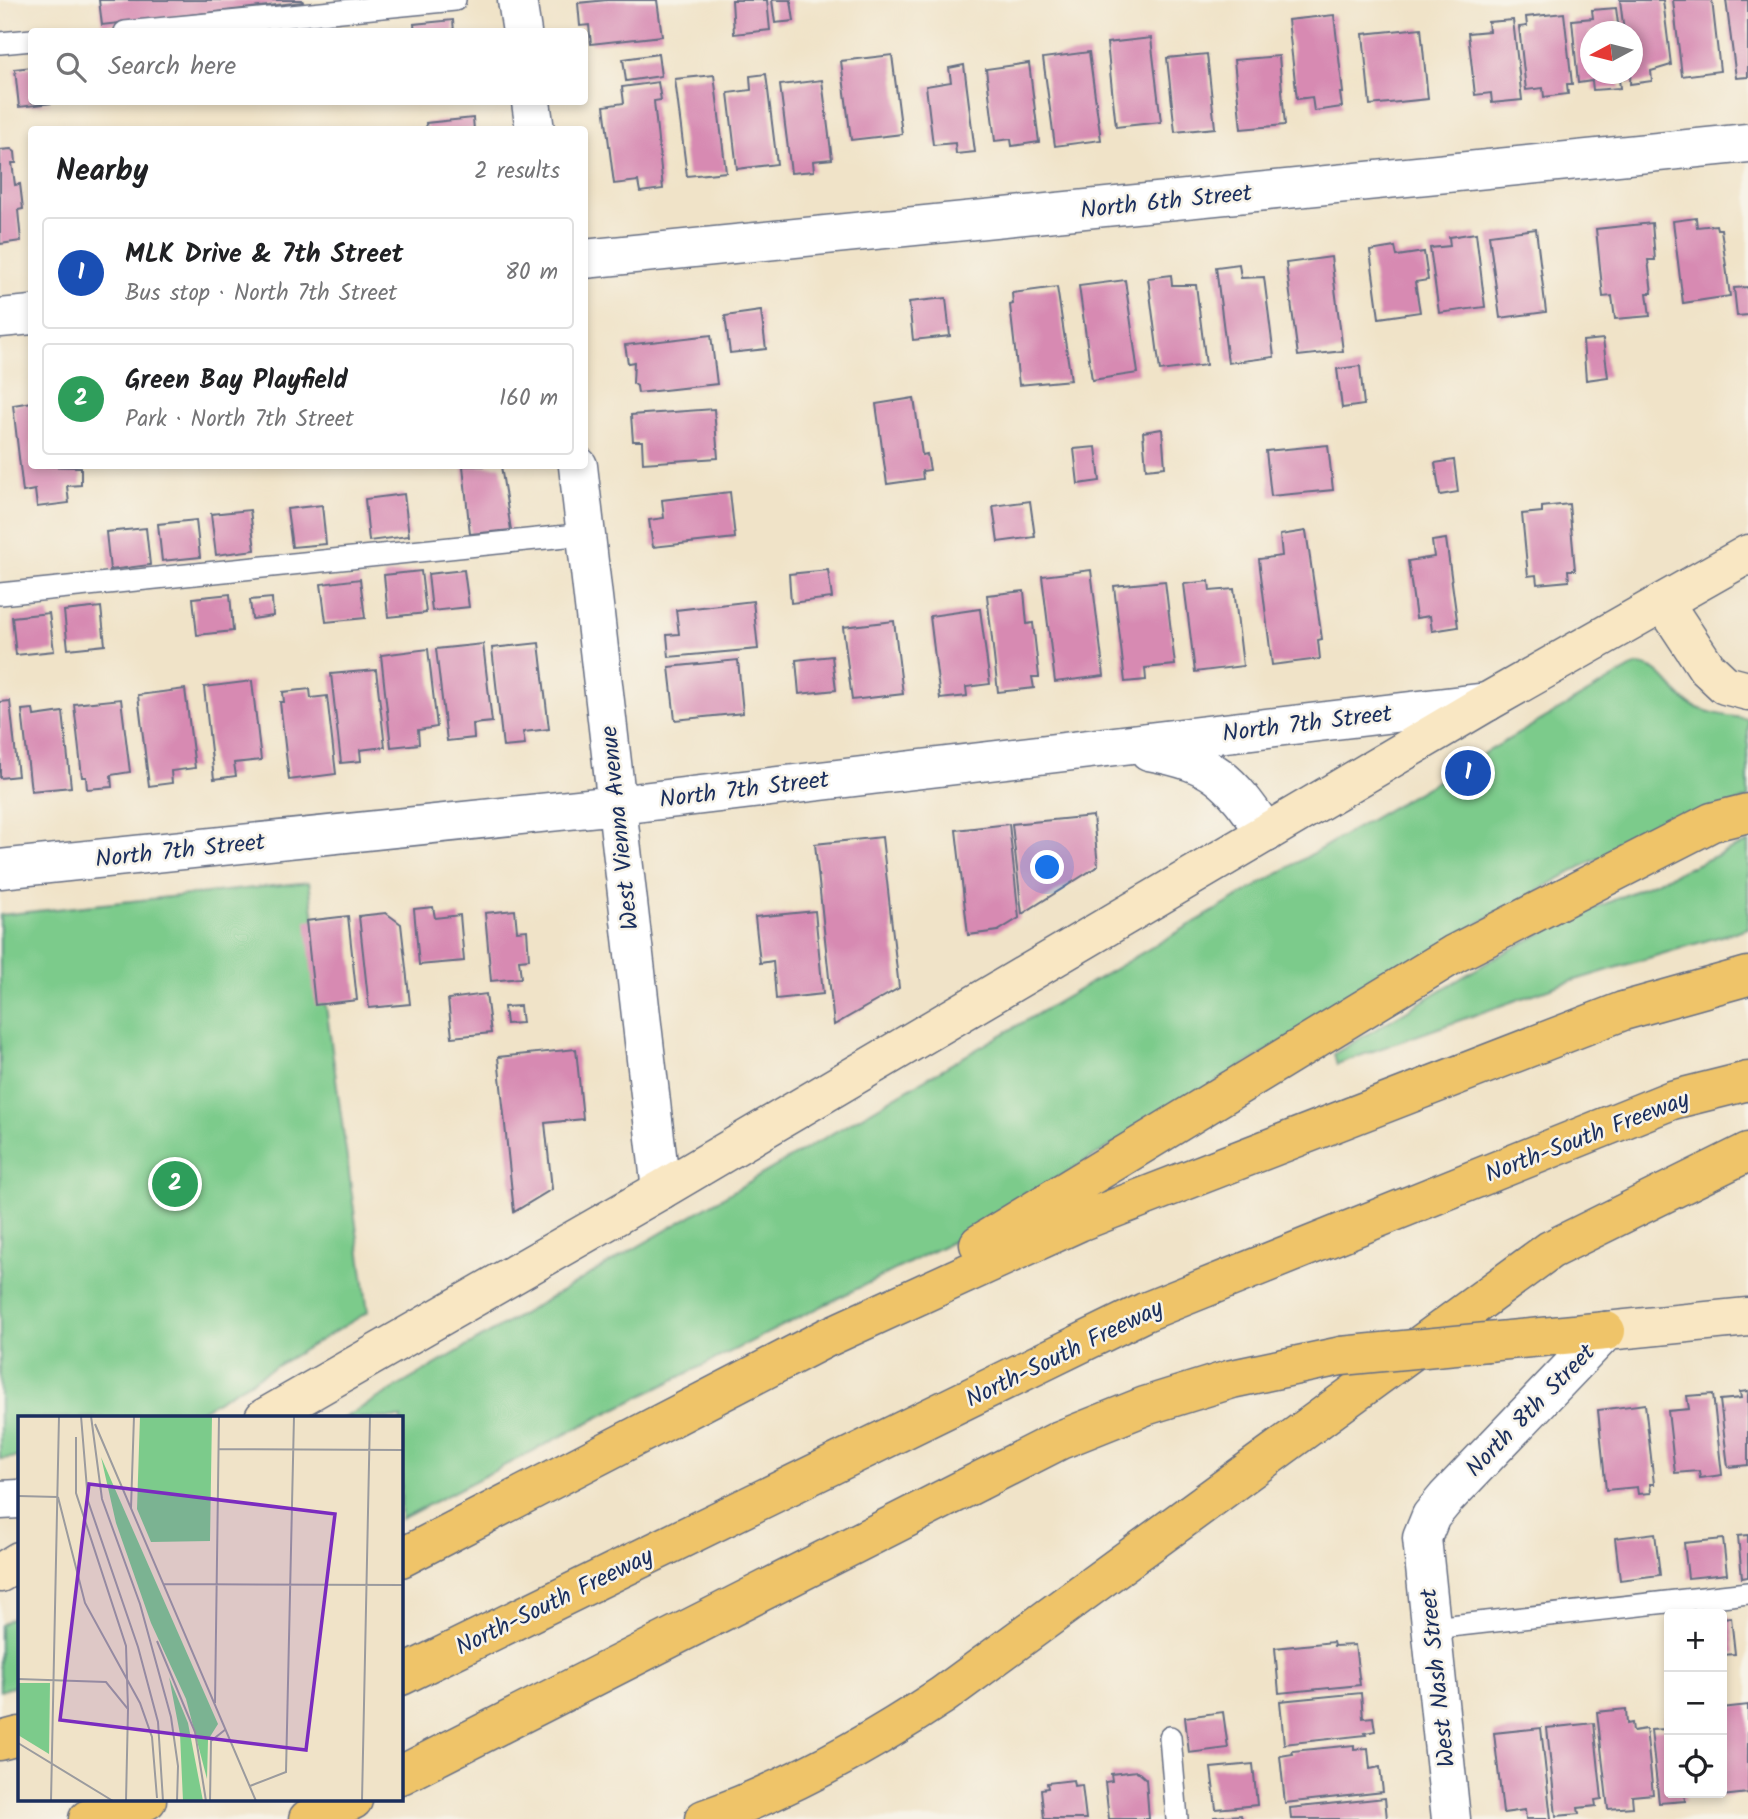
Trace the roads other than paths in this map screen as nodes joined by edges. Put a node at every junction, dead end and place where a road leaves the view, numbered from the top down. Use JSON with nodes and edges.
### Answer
{"nodes":[{"id":1,"x":455,"y":0,"type":"edge"},
{"id":2,"x":517,"y":0,"type":"edge"},
{"id":3,"x":166,"y":28,"type":"edge"},
{"id":4,"x":521,"y":28,"type":"edge"},
{"id":5,"x":28,"y":40,"type":"edge"},
{"id":6,"x":0,"y":43,"type":"edge"},
{"id":7,"x":531,"y":105,"type":"edge"},
{"id":8,"x":534,"y":126,"type":"edge"},
{"id":9,"x":1748,"y":143,"type":"edge"},
{"id":10,"x":588,"y":259,"type":"edge"},
{"id":11,"x":28,"y":315,"type":"edge"},
{"id":12,"x":0,"y":318,"type":"edge"},
{"id":13,"x":578,"y":469,"type":"edge"},
{"id":14,"x":586,"y":534,"type":"junction"},
{"id":15,"x":1748,"y":554,"type":"edge"},
{"id":16,"x":0,"y":594,"type":"edge"},
{"id":17,"x":1664,"y":603,"type":"junction"},
{"id":18,"x":1748,"y":691,"type":"edge"},
{"id":19,"x":1487,"y":702,"type":"junction"},
{"id":20,"x":1119,"y":745,"type":"junction"},
{"id":21,"x":617,"y":804,"type":"junction"},
{"id":22,"x":1748,"y":813,"type":"edge"},
{"id":23,"x":1266,"y":833,"type":"junction"},
{"id":24,"x":0,"y":869,"type":"edge"},
{"id":25,"x":1748,"y":976,"type":"edge"},
{"id":26,"x":1748,"y":1081,"type":"edge"},
{"id":27,"x":1748,"y":1152,"type":"edge"},
{"id":28,"x":661,"y":1190,"type":"junction"},
{"id":29,"x":1748,"y":1317,"type":"edge"},
{"id":30,"x":1606,"y":1331,"type":"junction"},
{"id":31,"x":826,"y":1338,"type":"junction"},
{"id":32,"x":267,"y":1416,"type":"edge"},
{"id":33,"x":18,"y":1499,"type":"edge"},
{"id":34,"x":0,"y":1500,"type":"edge"},
{"id":35,"x":1422,"y":1538,"type":"joint"},
{"id":36,"x":402,"y":1557,"type":"edge"},
{"id":37,"x":18,"y":1562,"type":"edge"},
{"id":38,"x":0,"y":1573,"type":"edge"},
{"id":39,"x":1748,"y":1593,"type":"edge"},
{"id":40,"x":1432,"y":1628,"type":"junction"},
{"id":41,"x":402,"y":1676,"type":"edge"},
{"id":42,"x":18,"y":1736,"type":"edge"},
{"id":43,"x":1170,"y":1737,"type":"dead end"},
{"id":44,"x":0,"y":1741,"type":"edge"},
{"id":45,"x":402,"y":1775,"type":"edge"},
{"id":46,"x":145,"y":1801,"type":"edge"},
{"id":47,"x":351,"y":1801,"type":"edge"},
{"id":48,"x":88,"y":1819,"type":"edge"},
{"id":49,"x":308,"y":1819,"type":"edge"},
{"id":50,"x":704,"y":1819,"type":"edge"},
{"id":51,"x":1177,"y":1819,"type":"edge"},
{"id":52,"x":1451,"y":1819,"type":"edge"}],
"edges":[{"from":1,"to":3,"type":"lane"},
{"from":2,"to":4,"type":"street"},
{"from":5,"to":6,"type":"lane"},
{"from":7,"to":8,"type":"street"},
{"from":9,"to":10,"type":"street","name":"North 6th Street"},
{"from":11,"to":12,"type":"street"},
{"from":13,"to":14,"type":"street","name":"West Vienna Avenue"},
{"from":14,"to":16,"type":"lane"},
{"from":14,"to":21,"type":"street","name":"West Vienna Avenue"},
{"from":15,"to":17,"type":"main road"},
{"from":17,"to":18,"type":"main road"},
{"from":17,"to":19,"type":"main road"},
{"from":19,"to":20,"type":"street","name":"North 7th Street"},
{"from":19,"to":23,"type":"main road"},
{"from":20,"to":21,"type":"street","name":"North 7th Street"},
{"from":20,"to":23,"type":"street"},
{"from":21,"to":24,"type":"street","name":"North 7th Street"},
{"from":21,"to":28,"type":"street","name":"West Vienna Avenue"},
{"from":22,"to":31,"type":"highway"},
{"from":23,"to":28,"type":"main road"},
{"from":25,"to":31,"type":"highway"},
{"from":26,"to":41,"type":"highway","name":"North-South Freeway"},
{"from":27,"to":50,"type":"highway"},
{"from":28,"to":32,"type":"main road"},
{"from":29,"to":30,"type":"main road","name":"North 8th Street"},
{"from":30,"to":35,"type":"street","name":"North 8th Street"},
{"from":30,"to":45,"type":"highway","bridge":true},
{"from":31,"to":36,"type":"highway"},
{"from":33,"to":34,"type":"street"},
{"from":35,"to":40,"type":"street","name":"West Nash Street"},
{"from":37,"to":38,"type":"main road"},
{"from":39,"to":40,"type":"lane"},
{"from":40,"to":52,"type":"street","name":"West Nash Street"},
{"from":42,"to":44,"type":"highway"},
{"from":43,"to":51,"type":"lane"},
{"from":46,"to":48,"type":"highway"},
{"from":47,"to":49,"type":"highway"}]}
